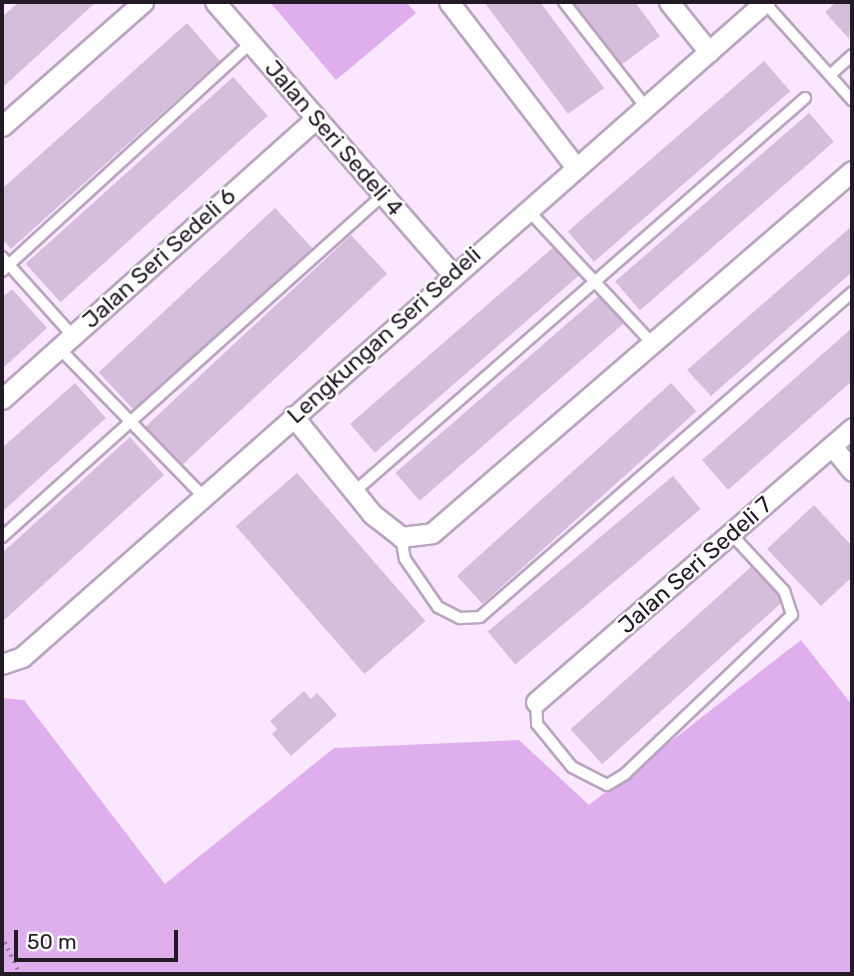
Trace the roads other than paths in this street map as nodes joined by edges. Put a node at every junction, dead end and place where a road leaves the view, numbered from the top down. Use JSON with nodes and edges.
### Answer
{"nodes":[{"id":1,"x":143,"y":2,"type":"edge"},
{"id":2,"x":215,"y":2,"type":"edge"},
{"id":3,"x":449,"y":2,"type":"edge"},
{"id":4,"x":564,"y":2,"type":"edge"},
{"id":5,"x":669,"y":2,"type":"edge"},
{"id":6,"x":765,"y":2,"type":"edge"},
{"id":7,"x":251,"y":43,"type":"junction"},
{"id":8,"x":709,"y":52,"type":"junction"},
{"id":9,"x":852,"y":55,"type":"edge"},
{"id":10,"x":830,"y":75,"type":"junction"},
{"id":11,"x":805,"y":99,"type":"dead end"},
{"id":12,"x":852,"y":100,"type":"edge"},
{"id":13,"x":645,"y":106,"type":"junction"},
{"id":14,"x":316,"y":118,"type":"junction"},
{"id":15,"x":2,"y":126,"type":"edge"},
{"id":16,"x":575,"y":166,"type":"junction"},
{"id":17,"x":852,"y":172,"type":"edge"},
{"id":18,"x":383,"y":195,"type":"junction"},
{"id":19,"x":527,"y":209,"type":"junction"},
{"id":20,"x":4,"y":264,"type":"edge"},
{"id":21,"x":452,"y":274,"type":"junction"},
{"id":22,"x":595,"y":281,"type":"junction"},
{"id":23,"x":852,"y":292,"type":"edge"},
{"id":24,"x":66,"y":341,"type":"junction"},
{"id":25,"x":651,"y":342,"type":"junction"},
{"id":26,"x":2,"y":400,"type":"edge"},
{"id":27,"x":293,"y":416,"type":"junction"},
{"id":28,"x":131,"y":421,"type":"junction"},
{"id":29,"x":852,"y":428,"type":"edge"},
{"id":30,"x":832,"y":446,"type":"junction"},
{"id":31,"x":852,"y":471,"type":"edge"},
{"id":32,"x":354,"y":492,"type":"junction"},
{"id":33,"x":203,"y":496,"type":"junction"},
{"id":34,"x":731,"y":534,"type":"junction"},
{"id":35,"x":2,"y":537,"type":"edge"},
{"id":36,"x":401,"y":537,"type":"junction"},
{"id":37,"x":2,"y":664,"type":"edge"},
{"id":38,"x":536,"y":702,"type":"joint"}],
"edges":[{"from":1,"to":15,"type":"street"},
{"from":2,"to":7,"type":"street","name":"Jalan Seri Sedeli 4"},
{"from":3,"to":16,"type":"street"},
{"from":4,"to":13,"type":"lane"},
{"from":5,"to":8,"type":"street"},
{"from":6,"to":8,"type":"street","name":"Lengkungan Seri Sedeli"},
{"from":6,"to":10,"type":"lane"},
{"from":7,"to":14,"type":"street","name":"Jalan Seri Sedeli 4"},
{"from":7,"to":20,"type":"lane"},
{"from":8,"to":13,"type":"street","name":"Lengkungan Seri Sedeli"},
{"from":9,"to":10,"type":"lane"},
{"from":10,"to":12,"type":"lane"},
{"from":11,"to":22,"type":"lane"},
{"from":13,"to":16,"type":"street","name":"Lengkungan Seri Sedeli"},
{"from":14,"to":18,"type":"street","name":"Jalan Seri Sedeli 4"},
{"from":14,"to":24,"type":"street","name":"Jalan Seri Sedeli 6"},
{"from":16,"to":19,"type":"street","name":"Lengkungan Seri Sedeli"},
{"from":17,"to":25,"type":"street"},
{"from":18,"to":21,"type":"street","name":"Jalan Seri Sedeli 4"},
{"from":18,"to":28,"type":"lane"},
{"from":19,"to":21,"type":"street","name":"Lengkungan Seri Sedeli"},
{"from":19,"to":22,"type":"lane"},
{"from":20,"to":24,"type":"lane"},
{"from":21,"to":27,"type":"street","name":"Lengkungan Seri Sedeli"},
{"from":22,"to":25,"type":"lane"},
{"from":22,"to":32,"type":"lane"},
{"from":23,"to":36,"type":"lane"},
{"from":24,"to":26,"type":"street","name":"Jalan Seri Sedeli 6"},
{"from":24,"to":28,"type":"lane"},
{"from":25,"to":36,"type":"street"},
{"from":27,"to":32,"type":"street"},
{"from":27,"to":33,"type":"street","name":"Lengkungan Seri Sedeli"},
{"from":28,"to":33,"type":"lane"},
{"from":28,"to":35,"type":"lane"},
{"from":29,"to":30,"type":"street","name":"Jalan Seri Sedeli 7"},
{"from":30,"to":31,"type":"street"},
{"from":30,"to":34,"type":"street","name":"Jalan Seri Sedeli 7"},
{"from":32,"to":36,"type":"street"},
{"from":33,"to":37,"type":"street","name":"Lengkungan Seri Sedeli"},
{"from":34,"to":38,"type":"street","name":"Jalan Seri Sedeli 7"},
{"from":34,"to":38,"type":"lane"}]}
